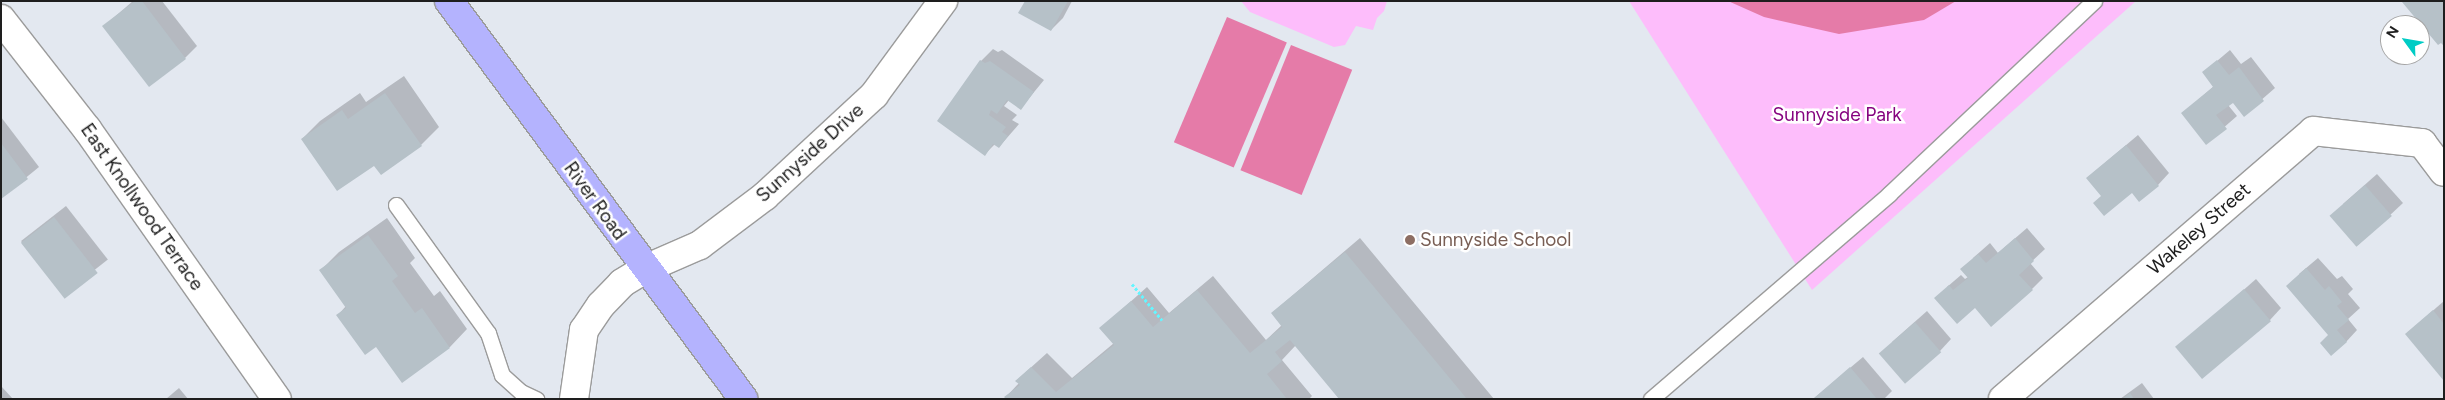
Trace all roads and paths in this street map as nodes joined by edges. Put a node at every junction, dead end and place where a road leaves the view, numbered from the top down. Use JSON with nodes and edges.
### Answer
{"nodes":[{"id":1,"x":449,"y":1,"type":"edge"},
{"id":2,"x":943,"y":1,"type":"edge"},
{"id":3,"x":2094,"y":1,"type":"edge"},
{"id":4,"x":1,"y":19,"type":"edge"},
{"id":5,"x":2444,"y":172,"type":"edge"},
{"id":6,"x":396,"y":205,"type":"dead end"},
{"id":7,"x":645,"y":269,"type":"junction"},
{"id":8,"x":1132,"y":284,"type":"dead end"},
{"id":9,"x":1162,"y":320,"type":"dead end"},
{"id":10,"x":277,"y":399,"type":"edge"},
{"id":11,"x":536,"y":399,"type":"edge"},
{"id":12,"x":574,"y":399,"type":"edge"},
{"id":13,"x":743,"y":399,"type":"edge"},
{"id":14,"x":1651,"y":399,"type":"edge"},
{"id":15,"x":2003,"y":399,"type":"edge"}],
"edges":[{"from":1,"to":7,"type":"main road","name":"River Road"},
{"from":2,"to":7,"type":"street","name":"Sunnyside Drive"},
{"from":3,"to":14,"type":"lane"},
{"from":4,"to":10,"type":"street","name":"East Knollwood Terrace"},
{"from":5,"to":15,"type":"street","name":"Wakeley Street"},
{"from":6,"to":11,"type":"lane"},
{"from":7,"to":12,"type":"street","name":"Sunnyside Drive"},
{"from":7,"to":13,"type":"main road","name":"River Road"},
{"from":8,"to":9,"type":"path"}]}
